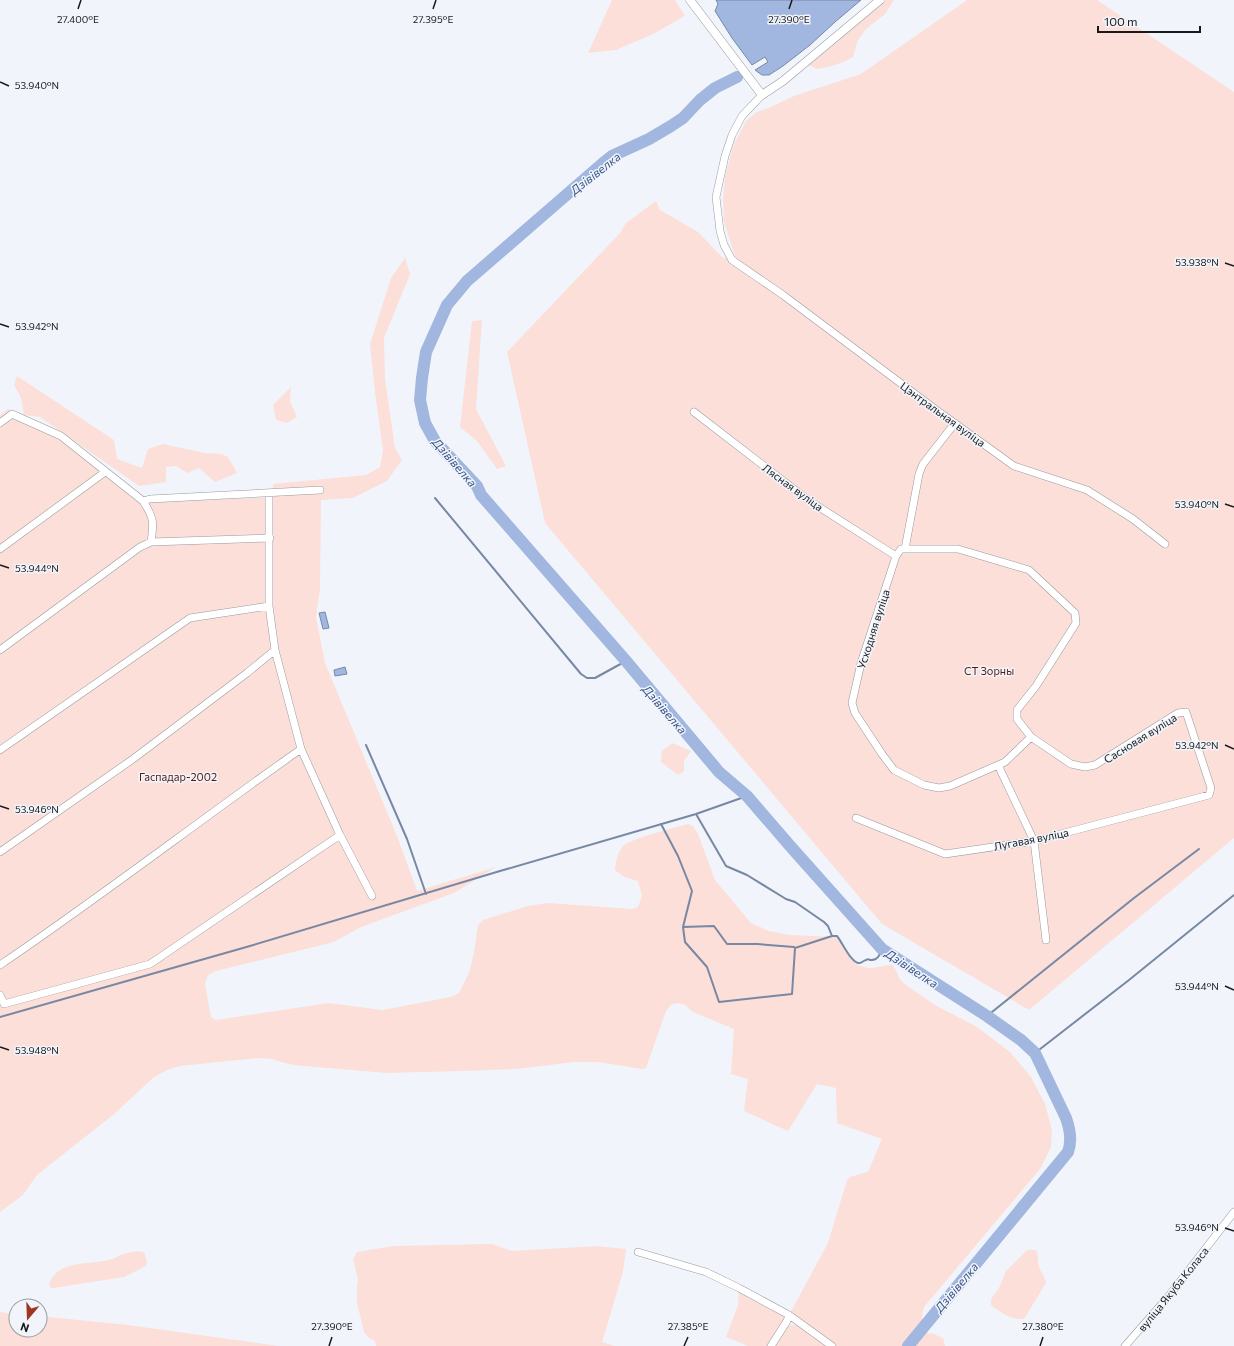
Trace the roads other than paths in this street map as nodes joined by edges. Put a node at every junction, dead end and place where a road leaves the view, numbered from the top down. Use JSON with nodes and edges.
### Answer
{"nodes":[{"id":1,"x":690,"y":0,"type":"edge"},
{"id":2,"x":880,"y":0,"type":"edge"},
{"id":3,"x":762,"y":95,"type":"junction"},
{"id":4,"x":694,"y":412,"type":"dead end"},
{"id":5,"x":0,"y":422,"type":"edge"},
{"id":6,"x":955,"y":424,"type":"junction"},
{"id":7,"x":105,"y":472,"type":"junction"},
{"id":8,"x":320,"y":490,"type":"dead end"},
{"id":9,"x":269,"y":493,"type":"junction"},
{"id":10,"x":143,"y":501,"type":"junction"},
{"id":11,"x":270,"y":538,"type":"junction"},
{"id":12,"x":151,"y":542,"type":"junction"},
{"id":13,"x":1166,"y":544,"type":"dead end"},
{"id":14,"x":0,"y":549,"type":"edge"},
{"id":15,"x":905,"y":549,"type":"junction"},
{"id":16,"x":896,"y":556,"type":"junction"},
{"id":17,"x":269,"y":606,"type":"junction"},
{"id":18,"x":0,"y":650,"type":"edge"},
{"id":19,"x":275,"y":650,"type":"junction"},
{"id":20,"x":1031,"y":737,"type":"junction"},
{"id":21,"x":301,"y":749,"type":"junction"},
{"id":22,"x":0,"y":750,"type":"edge"},
{"id":23,"x":998,"y":765,"type":"junction"},
{"id":24,"x":1209,"y":795,"type":"joint"},
{"id":25,"x":856,"y":818,"type":"dead end"},
{"id":26,"x":340,"y":835,"type":"junction"},
{"id":27,"x":1034,"y":841,"type":"junction"},
{"id":28,"x":0,"y":852,"type":"edge"},
{"id":29,"x":372,"y":896,"type":"dead end"},
{"id":30,"x":1046,"y":940,"type":"dead end"},
{"id":31,"x":0,"y":965,"type":"edge"},
{"id":32,"x":0,"y":995,"type":"edge"},
{"id":33,"x":1234,"y":1212,"type":"edge"},
{"id":34,"x":638,"y":1252,"type":"dead end"},
{"id":35,"x":789,"y":1315,"type":"junction"},
{"id":36,"x":771,"y":1346,"type":"edge"},
{"id":37,"x":832,"y":1346,"type":"edge"},
{"id":38,"x":1125,"y":1346,"type":"edge"}],
"edges":[{"from":1,"to":3,"type":"street"},
{"from":2,"to":3,"type":"street"},
{"from":3,"to":6,"type":"street","name":"Цэнтральная вуліца"},
{"from":4,"to":16,"type":"street","name":"Лясная вуліца"},
{"from":5,"to":7,"type":"street"},
{"from":6,"to":13,"type":"street","name":"Цэнтральная вуліца"},
{"from":6,"to":15,"type":"street"},
{"from":7,"to":10,"type":"street"},
{"from":7,"to":14,"type":"street"},
{"from":8,"to":9,"type":"street"},
{"from":9,"to":10,"type":"street"},
{"from":9,"to":11,"type":"street"},
{"from":10,"to":12,"type":"street"},
{"from":11,"to":12,"type":"street"},
{"from":11,"to":17,"type":"street"},
{"from":12,"to":18,"type":"street"},
{"from":15,"to":16,"type":"street"},
{"from":15,"to":20,"type":"street","name":"Сасновая вуліца"},
{"from":16,"to":23,"type":"street","name":"Усходняя вуліца"},
{"from":17,"to":19,"type":"street"},
{"from":17,"to":22,"type":"street"},
{"from":19,"to":21,"type":"street"},
{"from":19,"to":28,"type":"street"},
{"from":20,"to":23,"type":"street"},
{"from":20,"to":24,"type":"street","name":"Сасновая вуліца"},
{"from":21,"to":26,"type":"street"},
{"from":21,"to":31,"type":"street"},
{"from":23,"to":27,"type":"street"},
{"from":24,"to":27,"type":"street","name":"Лугавая вуліца"},
{"from":25,"to":27,"type":"street","name":"Лугавая вуліца"},
{"from":26,"to":29,"type":"street"},
{"from":26,"to":32,"type":"street"},
{"from":27,"to":30,"type":"street"},
{"from":33,"to":38,"type":"street","name":"вуліца Якуба Коласа"},
{"from":34,"to":35,"type":"street"},
{"from":35,"to":36,"type":"street"},
{"from":35,"to":37,"type":"street"}]}
